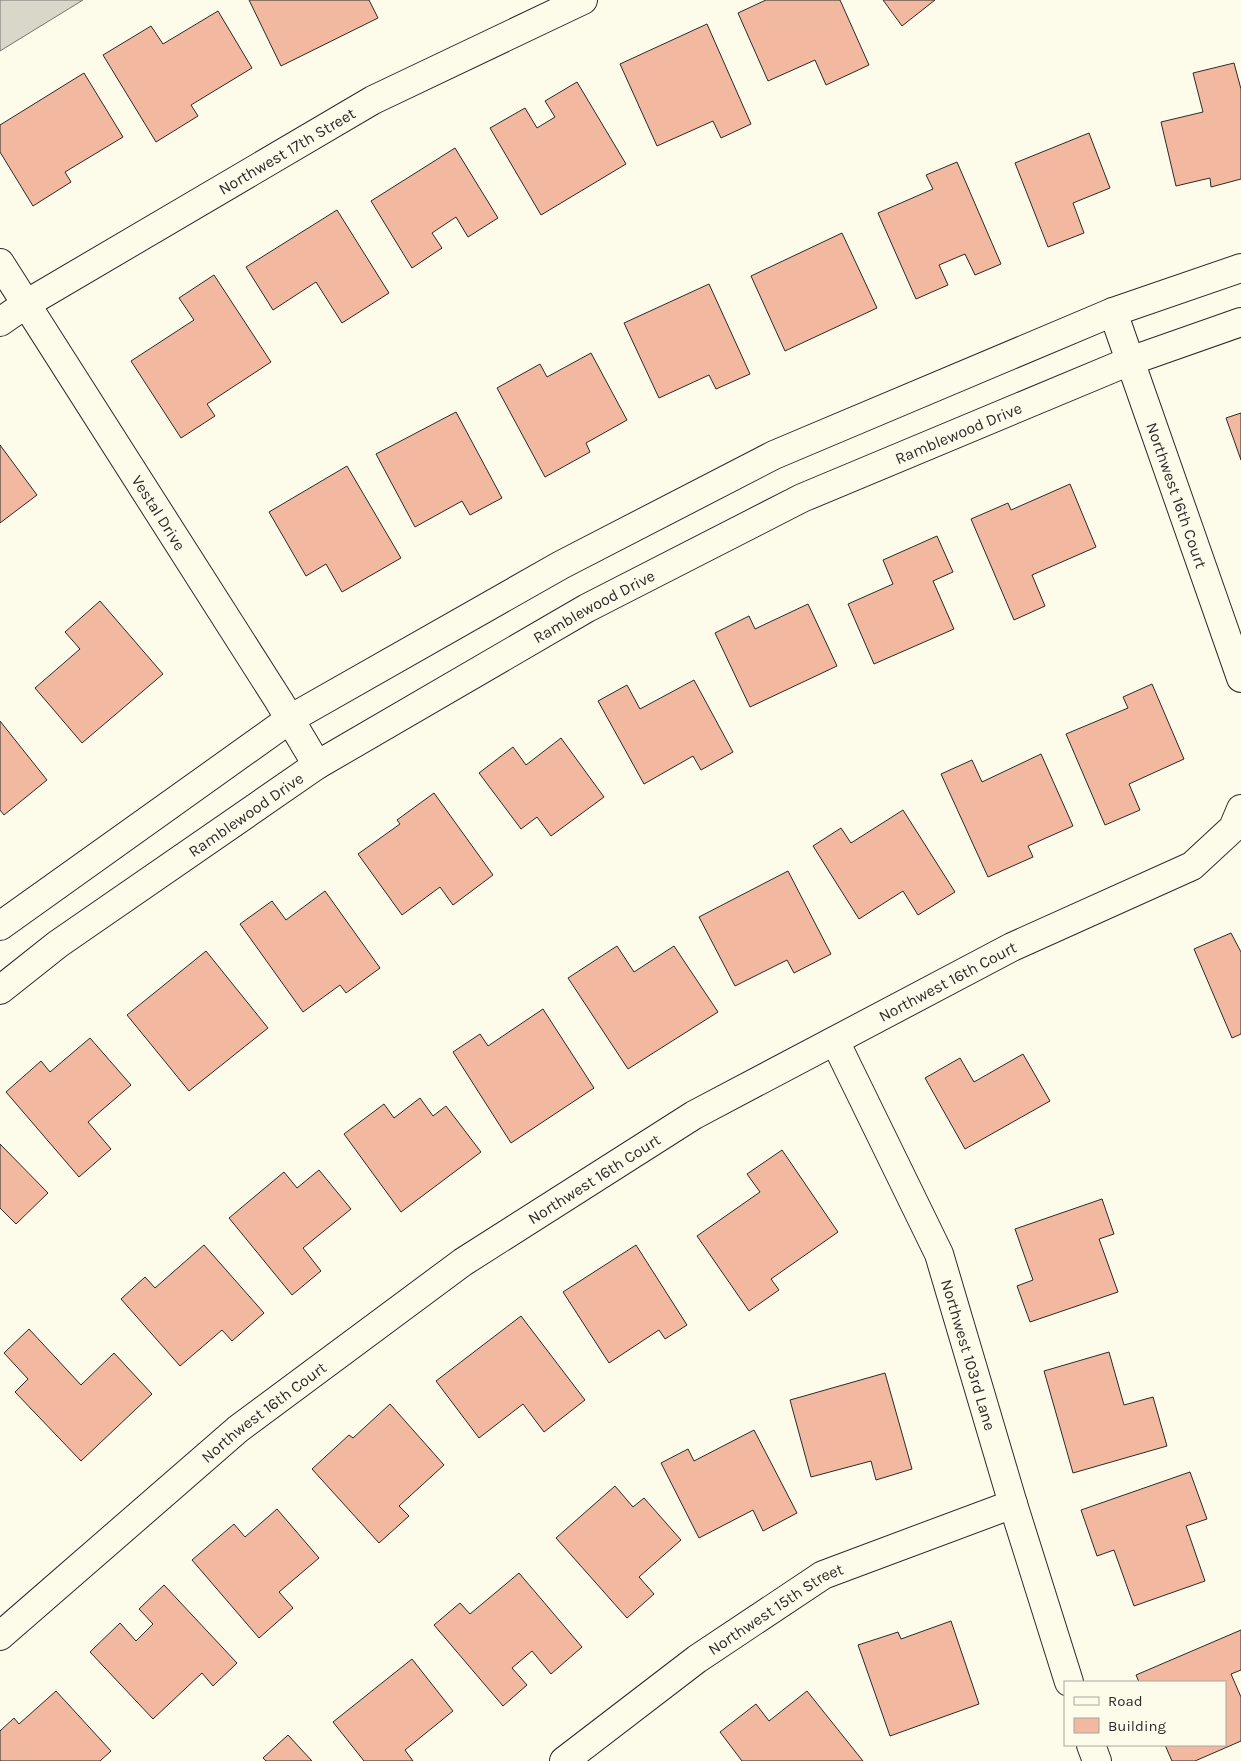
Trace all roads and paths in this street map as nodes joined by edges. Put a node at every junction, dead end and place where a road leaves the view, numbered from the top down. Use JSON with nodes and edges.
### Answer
{"nodes":[{"id":1,"x":583,"y":0,"type":"edge"},
{"id":2,"x":0,"y":262,"type":"edge"},
{"id":3,"x":1241,"y":268,"type":"edge"},
{"id":4,"x":26,"y":304,"type":"junction"},
{"id":5,"x":1113,"y":312,"type":"junction"},
{"id":6,"x":0,"y":322,"type":"edge"},
{"id":7,"x":1241,"y":322,"type":"edge"},
{"id":8,"x":1130,"y":361,"type":"junction"},
{"id":9,"x":1241,"y":678,"type":"edge"},
{"id":10,"x":290,"y":719,"type":"junction"},
{"id":11,"x":317,"y":765,"type":"junction"},
{"id":12,"x":1241,"y":809,"type":"edge"},
{"id":13,"x":0,"y":926,"type":"edge"},
{"id":14,"x":0,"y":990,"type":"edge"},
{"id":15,"x":835,"y":1041,"type":"junction"},
{"id":16,"x":1013,"y":1504,"type":"junction"},
{"id":17,"x":0,"y":1636,"type":"edge"},
{"id":18,"x":1069,"y":1681,"type":"edge"},
{"id":19,"x":1091,"y":1746,"type":"edge"},
{"id":20,"x":564,"y":1761,"type":"edge"},
{"id":21,"x":1097,"y":1761,"type":"edge"}],
"edges":[{"from":1,"to":4,"type":"street","name":"Northwest 17th Street"},
{"from":2,"to":4,"type":"street","name":"Vestal Drive"},
{"from":3,"to":5,"type":"street"},
{"from":4,"to":6,"type":"street","name":"Northwest 17th Street"},
{"from":4,"to":10,"type":"street","name":"Vestal Drive"},
{"from":5,"to":8,"type":"street","name":"Northwest 16th Court"},
{"from":5,"to":10,"type":"street"},
{"from":7,"to":8,"type":"street","name":"Ramblewood Drive"},
{"from":8,"to":9,"type":"street","name":"Northwest 16th Court"},
{"from":8,"to":11,"type":"street","name":"Ramblewood Drive"},
{"from":10,"to":11,"type":"street","name":"Vestal Drive"},
{"from":10,"to":13,"type":"street"},
{"from":11,"to":14,"type":"street","name":"Ramblewood Drive"},
{"from":12,"to":15,"type":"street","name":"Northwest 16th Court"},
{"from":15,"to":16,"type":"street","name":"Northwest 103rd Lane"},
{"from":15,"to":17,"type":"street","name":"Northwest 16th Court"},
{"from":16,"to":18,"type":"street","name":"Northwest 103rd Lane"},
{"from":16,"to":20,"type":"street","name":"Northwest 15th Street"},
{"from":19,"to":21,"type":"street"}]}
